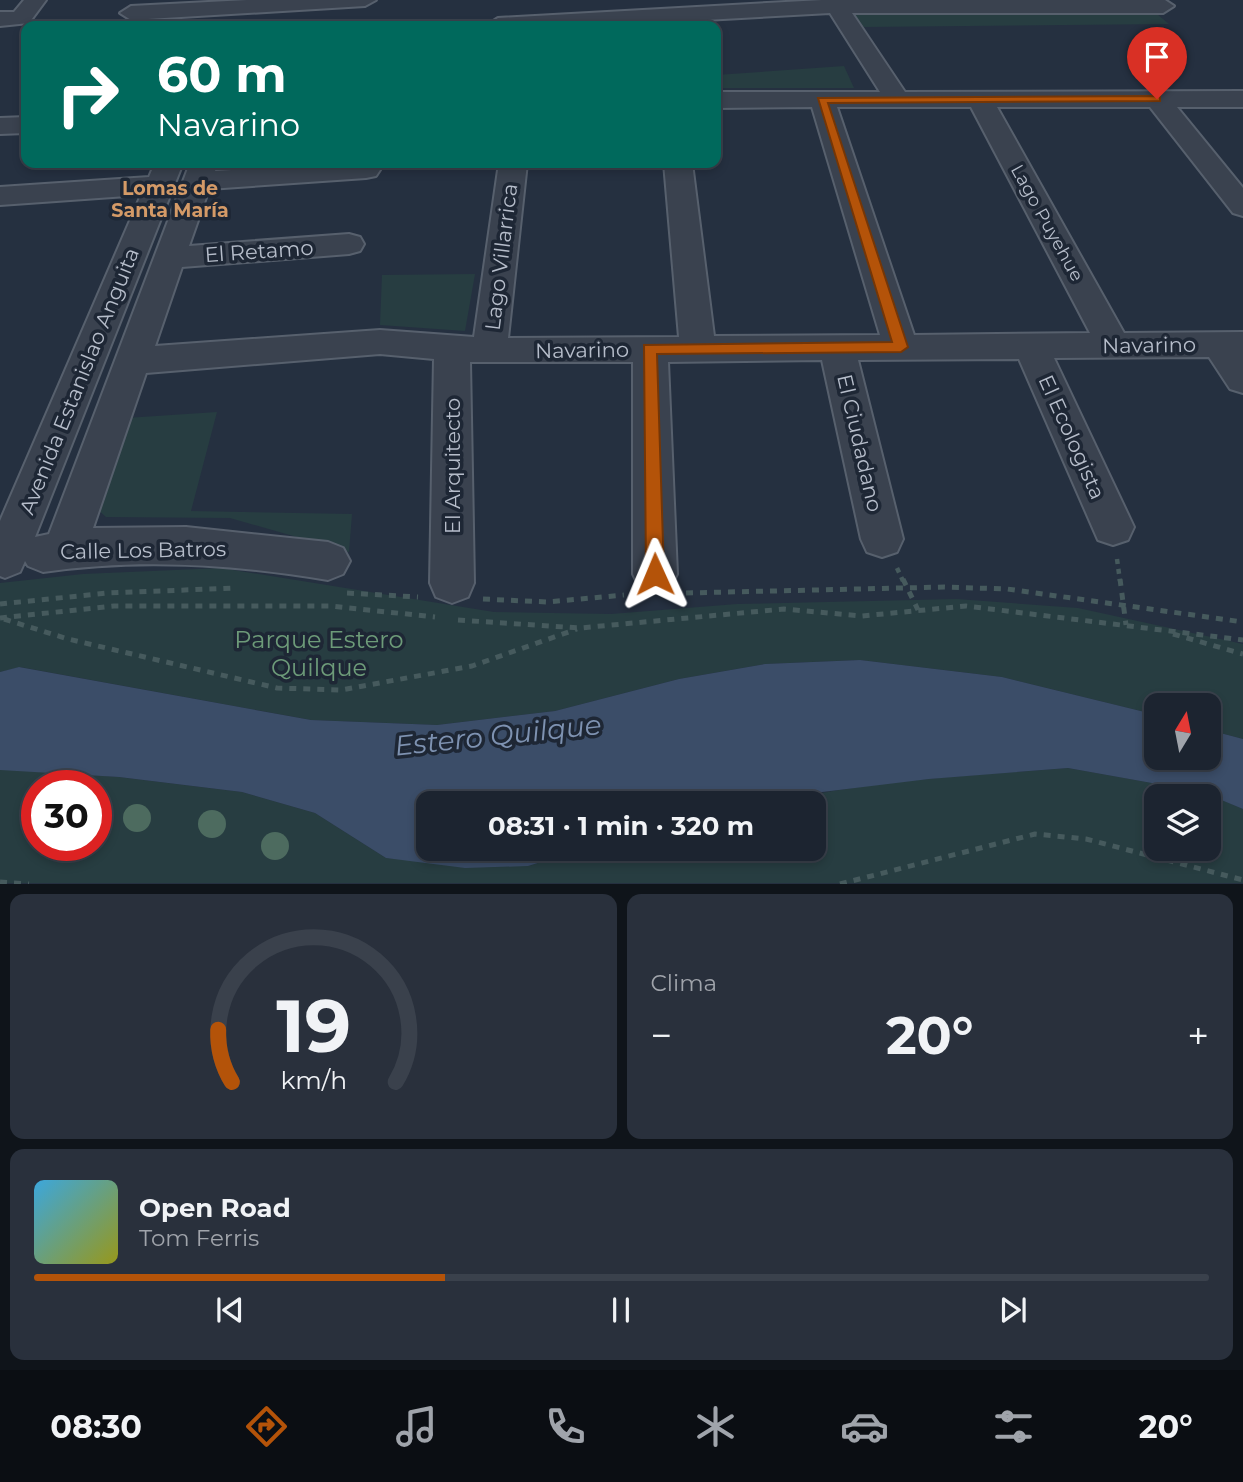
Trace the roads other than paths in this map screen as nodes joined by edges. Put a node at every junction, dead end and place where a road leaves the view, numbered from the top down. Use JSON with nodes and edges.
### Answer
{"nodes":[{"id":1,"x":35,"y":0,"type":"edge"},
{"id":2,"x":138,"y":0,"type":"edge"},
{"id":3,"x":365,"y":0,"type":"edge"},
{"id":4,"x":496,"y":0,"type":"edge"},
{"id":5,"x":835,"y":3,"type":"edge"},
{"id":6,"x":1166,"y":9,"type":"edge"},
{"id":7,"x":230,"y":11,"type":"edge"},
{"id":8,"x":258,"y":11,"type":"edge"},
{"id":9,"x":0,"y":19,"type":"edge"},
{"id":10,"x":498,"y":21,"type":"edge"},
{"id":11,"x":571,"y":21,"type":"edge"},
{"id":12,"x":1157,"y":99,"type":"junction"},
{"id":13,"x":1243,"y":99,"type":"edge"},
{"id":14,"x":721,"y":100,"type":"edge"},
{"id":15,"x":822,"y":100,"type":"junction"},
{"id":16,"x":898,"y":100,"type":"junction"},
{"id":17,"x":979,"y":100,"type":"junction"},
{"id":18,"x":21,"y":125,"type":"edge"},
{"id":19,"x":0,"y":126,"type":"edge"},
{"id":20,"x":512,"y":168,"type":"edge"},
{"id":21,"x":679,"y":168,"type":"edge"},
{"id":22,"x":366,"y":170,"type":"dead end"},
{"id":23,"x":183,"y":173,"type":"edge"},
{"id":24,"x":9,"y":195,"type":"edge"},
{"id":25,"x":1243,"y":206,"type":"edge"},
{"id":26,"x":0,"y":225,"type":"edge"},
{"id":27,"x":349,"y":244,"type":"dead end"},
{"id":28,"x":170,"y":258,"type":"junction"},
{"id":29,"x":1231,"y":344,"type":"edge"},
{"id":30,"x":1114,"y":345,"type":"junction"},
{"id":31,"x":1031,"y":346,"type":"junction"},
{"id":32,"x":837,"y":347,"type":"junction"},
{"id":33,"x":901,"y":347,"type":"junction"},
{"id":34,"x":650,"y":349,"type":"junction"},
{"id":35,"x":698,"y":349,"type":"junction"},
{"id":36,"x":471,"y":350,"type":"junction"},
{"id":37,"x":132,"y":361,"type":"junction"},
{"id":38,"x":1243,"y":380,"type":"edge"},
{"id":39,"x":1113,"y":527,"type":"road end"},
{"id":40,"x":882,"y":539,"type":"road end"},
{"id":41,"x":64,"y":550,"type":"junction"},
{"id":42,"x":3,"y":560,"type":"edge"},
{"id":43,"x":328,"y":561,"type":"dead end"},
{"id":44,"x":655,"y":574,"type":"dead end"},
{"id":45,"x":450,"y":607,"type":"road end"}],
"edges":[{"from":1,"to":9,"type":"street"},
{"from":2,"to":7,"type":"street"},
{"from":3,"to":8,"type":"street"},
{"from":4,"to":10,"type":"street"},
{"from":5,"to":6,"type":"street"},
{"from":5,"to":11,"type":"street"},
{"from":5,"to":16,"type":"street"},
{"from":7,"to":8,"type":"street"},
{"from":12,"to":13,"type":"street"},
{"from":12,"to":17,"type":"street"},
{"from":12,"to":25,"type":"street"},
{"from":14,"to":15,"type":"street"},
{"from":15,"to":16,"type":"street"},
{"from":15,"to":33,"type":"street"},
{"from":16,"to":17,"type":"street"},
{"from":17,"to":30,"type":"street","name":"Lago Puyehue"},
{"from":18,"to":19,"type":"street"},
{"from":20,"to":36,"type":"street","name":"Lago Villarrica"},
{"from":21,"to":35,"type":"street"},
{"from":22,"to":23,"type":"street"},
{"from":23,"to":24,"type":"street"},
{"from":23,"to":28,"type":"street","name":"Avenida Estanislao Anguita"},
{"from":23,"to":42,"type":"street","name":"Avenida Estanislao Anguita"},
{"from":24,"to":26,"type":"street"},
{"from":27,"to":28,"type":"street","name":"El Retamo"},
{"from":28,"to":37,"type":"street","name":"Avenida Estanislao Anguita"},
{"from":29,"to":30,"type":"street","name":"Navarino"},
{"from":29,"to":38,"type":"street"},
{"from":30,"to":31,"type":"street","name":"Navarino"},
{"from":31,"to":33,"type":"street","name":"Navarino"},
{"from":31,"to":39,"type":"street","name":"El Ecologista"},
{"from":32,"to":33,"type":"street","name":"Navarino"},
{"from":32,"to":35,"type":"street","name":"Navarino"},
{"from":32,"to":40,"type":"street","name":"El Ciudadano"},
{"from":34,"to":35,"type":"street","name":"Navarino"},
{"from":34,"to":36,"type":"street","name":"Navarino"},
{"from":34,"to":44,"type":"street"},
{"from":36,"to":37,"type":"street","name":"Navarino"},
{"from":36,"to":45,"type":"street","name":"El Arquitecto"},
{"from":37,"to":41,"type":"street","name":"Avenida Estanislao Anguita"},
{"from":41,"to":42,"type":"street","name":"Calle Los Batros"},
{"from":41,"to":43,"type":"street","name":"Calle Los Batros"}]}
